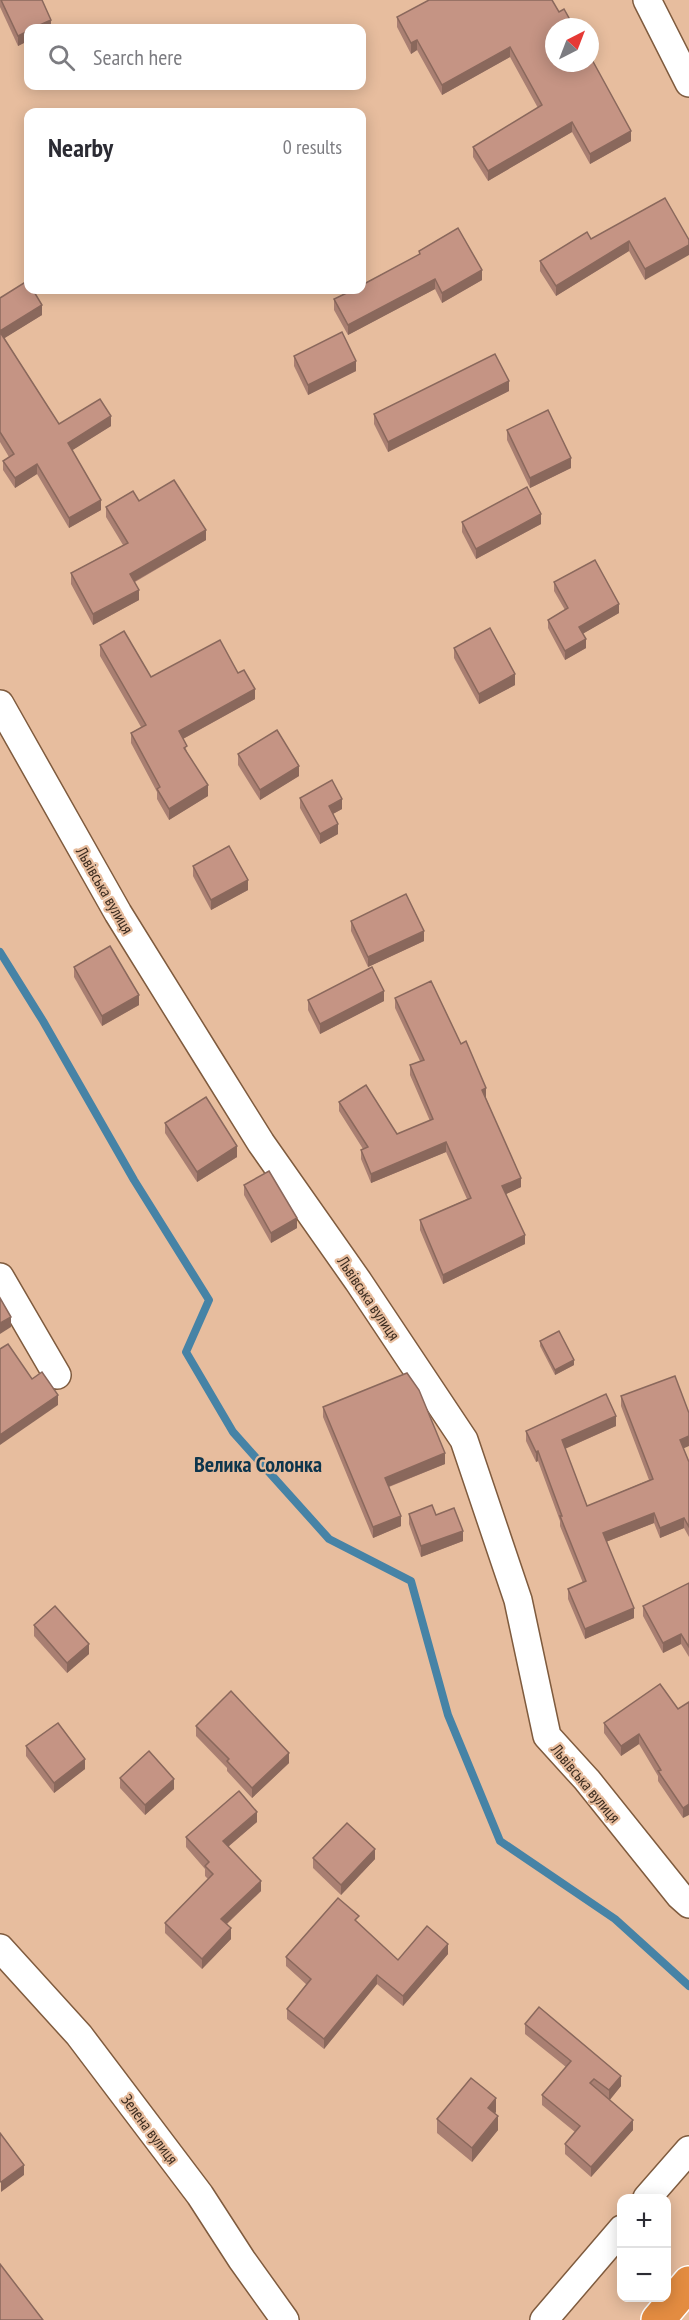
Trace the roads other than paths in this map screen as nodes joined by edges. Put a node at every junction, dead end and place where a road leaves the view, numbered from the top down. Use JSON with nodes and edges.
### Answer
{"nodes":[{"id":1,"x":646,"y":0,"type":"edge"},
{"id":2,"x":689,"y":83,"type":"edge"},
{"id":3,"x":0,"y":704,"type":"edge"},
{"id":4,"x":0,"y":1276,"type":"edge"},
{"id":5,"x":57,"y":1375,"type":"dead end"},
{"id":6,"x":689,"y":1904,"type":"edge"},
{"id":7,"x":0,"y":1948,"type":"edge"},
{"id":8,"x":689,"y":2150,"type":"edge"},
{"id":9,"x":651,"y":2194,"type":"edge"},
{"id":10,"x":617,"y":2234,"type":"edge"},
{"id":11,"x":689,"y":2283,"type":"edge"},
{"id":12,"x":285,"y":2320,"type":"edge"},
{"id":13,"x":544,"y":2320,"type":"edge"},
{"id":14,"x":658,"y":2320,"type":"edge"}],
"edges":[{"from":1,"to":2,"type":"street"},
{"from":3,"to":6,"type":"street","name":"Львівська вулиця"},
{"from":4,"to":5,"type":"street"},
{"from":7,"to":12,"type":"street","name":"Зелена вулиця"},
{"from":8,"to":9,"type":"street"},
{"from":10,"to":13,"type":"street"},
{"from":11,"to":14,"type":"highway"}]}
